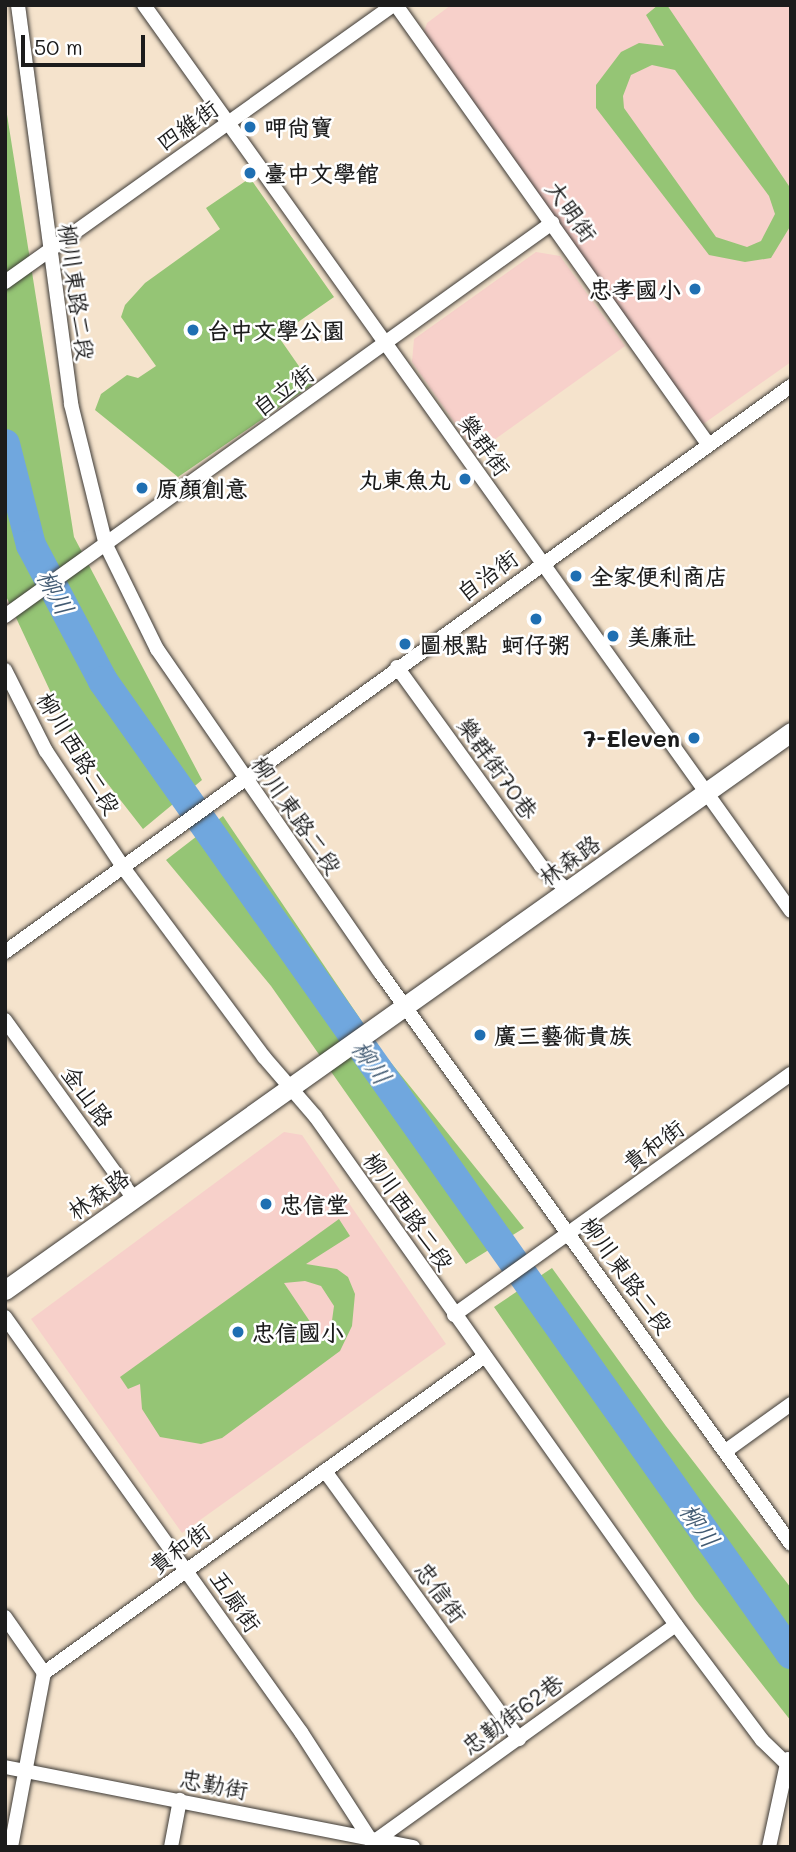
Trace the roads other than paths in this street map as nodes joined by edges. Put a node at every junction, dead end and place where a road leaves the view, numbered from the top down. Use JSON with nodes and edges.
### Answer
{"nodes":[{"id":1,"x":18,"y":5,"type":"edge"},
{"id":2,"x":144,"y":5,"type":"edge"},
{"id":3,"x":395,"y":5,"type":"edge"},
{"id":4,"x":227,"y":124,"type":"junction"},
{"id":5,"x":552,"y":223,"type":"junction"},
{"id":6,"x":48,"y":253,"type":"junction"},
{"id":7,"x":6,"y":281,"type":"edge"},
{"id":8,"x":384,"y":344,"type":"junction"},
{"id":9,"x":791,"y":386,"type":"edge"},
{"id":10,"x":708,"y":444,"type":"junction"},
{"id":11,"x":106,"y":545,"type":"junction"},
{"id":12,"x":541,"y":564,"type":"junction"},
{"id":13,"x":10,"y":612,"type":"edge"},
{"id":14,"x":397,"y":667,"type":"junction"},
{"id":15,"x":5,"y":670,"type":"edge"},
{"id":16,"x":791,"y":732,"type":"edge"},
{"id":17,"x":244,"y":776,"type":"junction"},
{"id":18,"x":705,"y":792,"type":"junction"},
{"id":19,"x":125,"y":870,"type":"junction"},
{"id":20,"x":568,"y":891,"type":"junction"},
{"id":21,"x":791,"y":911,"type":"edge"},
{"id":22,"x":5,"y":952,"type":"edge"},
{"id":23,"x":405,"y":1005,"type":"junction"},
{"id":24,"x":5,"y":1020,"type":"edge"},
{"id":25,"x":791,"y":1074,"type":"edge"},
{"id":26,"x":291,"y":1088,"type":"junction"},
{"id":27,"x":134,"y":1199,"type":"junction"},
{"id":28,"x":568,"y":1234,"type":"junction"},
{"id":29,"x":5,"y":1290,"type":"edge"},
{"id":30,"x":454,"y":1315,"type":"junction"},
{"id":31,"x":5,"y":1317,"type":"edge"},
{"id":32,"x":485,"y":1356,"type":"junction"},
{"id":33,"x":791,"y":1404,"type":"edge"},
{"id":34,"x":727,"y":1450,"type":"junction"},
{"id":35,"x":326,"y":1471,"type":"junction"},
{"id":36,"x":791,"y":1544,"type":"edge"},
{"id":37,"x":186,"y":1570,"type":"junction"},
{"id":38,"x":5,"y":1617,"type":"edge"},
{"id":39,"x":676,"y":1625,"type":"junction"},
{"id":40,"x":44,"y":1673,"type":"junction"},
{"id":41,"x":519,"y":1739,"type":"junction"},
{"id":42,"x":789,"y":1762,"type":"edge"},
{"id":43,"x":5,"y":1767,"type":"edge"},
{"id":44,"x":26,"y":1771,"type":"junction"},
{"id":45,"x":180,"y":1800,"type":"junction"},
{"id":46,"x":375,"y":1844,"type":"edge"},
{"id":47,"x":11,"y":1847,"type":"edge"},
{"id":48,"x":171,"y":1847,"type":"edge"},
{"id":49,"x":413,"y":1847,"type":"edge"},
{"id":50,"x":769,"y":1847,"type":"edge"}],
"edges":[{"from":1,"to":6,"type":"street","name":"柳川東路二段"},
{"from":2,"to":4,"type":"street","name":"樂群街"},
{"from":3,"to":4,"type":"street","name":"四維街"},
{"from":3,"to":5,"type":"street","name":"大明街"},
{"from":4,"to":6,"type":"street","name":"四維街"},
{"from":4,"to":8,"type":"street","name":"樂群街"},
{"from":5,"to":8,"type":"street","name":"自立街"},
{"from":5,"to":10,"type":"street","name":"大明街"},
{"from":6,"to":7,"type":"street","name":"四維街"},
{"from":6,"to":11,"type":"street","name":"柳川東路二段"},
{"from":8,"to":11,"type":"street","name":"自立街"},
{"from":8,"to":12,"type":"street","name":"樂群街"},
{"from":9,"to":10,"type":"street","name":"自治街"},
{"from":10,"to":12,"type":"street","name":"自治街"},
{"from":11,"to":13,"type":"street","name":"自立街"},
{"from":11,"to":17,"type":"street","name":"柳川東路二段"},
{"from":12,"to":14,"type":"street","name":"自治街"},
{"from":12,"to":18,"type":"street","name":"樂群街"},
{"from":14,"to":17,"type":"street","name":"自治街"},
{"from":14,"to":20,"type":"street","name":"樂群街70巷"},
{"from":15,"to":19,"type":"street","name":"柳川西路二段"},
{"from":16,"to":18,"type":"main road","name":"林森路"},
{"from":17,"to":19,"type":"street","name":"自治街"},
{"from":17,"to":23,"type":"street","name":"柳川東路二段"},
{"from":18,"to":20,"type":"main road","name":"林森路"},
{"from":18,"to":21,"type":"street","name":"樂群街"},
{"from":19,"to":22,"type":"street"},
{"from":19,"to":26,"type":"street","name":"柳川西路二段"},
{"from":20,"to":23,"type":"main road","name":"林森路"},
{"from":23,"to":26,"type":"main road","name":"林森路"},
{"from":23,"to":28,"type":"street","name":"柳川東路二段"},
{"from":24,"to":27,"type":"street","name":"金山路"},
{"from":25,"to":28,"type":"street","name":"貴和街"},
{"from":26,"to":27,"type":"main road","name":"林森路"},
{"from":26,"to":30,"type":"street","name":"柳川西路二段"},
{"from":27,"to":29,"type":"main road","name":"林森路"},
{"from":28,"to":30,"type":"street","name":"貴和街"},
{"from":28,"to":34,"type":"street","name":"柳川東路二段"},
{"from":30,"to":32,"type":"street","name":"柳川西路二段"},
{"from":31,"to":37,"type":"street","name":"五廊街"},
{"from":32,"to":35,"type":"street","name":"貴和街"},
{"from":32,"to":39,"type":"street","name":"柳川西路二段"},
{"from":33,"to":34,"type":"street"},
{"from":34,"to":36,"type":"street","name":"柳川東路二段"},
{"from":35,"to":37,"type":"street","name":"貴和街"},
{"from":35,"to":41,"type":"street","name":"忠信街"},
{"from":37,"to":40,"type":"street","name":"貴和街"},
{"from":37,"to":46,"type":"street","name":"五廊街"},
{"from":38,"to":40,"type":"street"},
{"from":39,"to":41,"type":"street","name":"忠勤街62巷"},
{"from":39,"to":42,"type":"street","name":"柳川西路二段"},
{"from":40,"to":44,"type":"street"},
{"from":41,"to":46,"type":"street","name":"忠勤街62巷"},
{"from":42,"to":50,"type":"street"},
{"from":43,"to":44,"type":"street","name":"忠勤街"},
{"from":44,"to":45,"type":"street","name":"忠勤街"},
{"from":44,"to":47,"type":"street"},
{"from":45,"to":46,"type":"street","name":"忠勤街"},
{"from":45,"to":48,"type":"street"},
{"from":46,"to":49,"type":"street","name":"忠勤街"}]}
